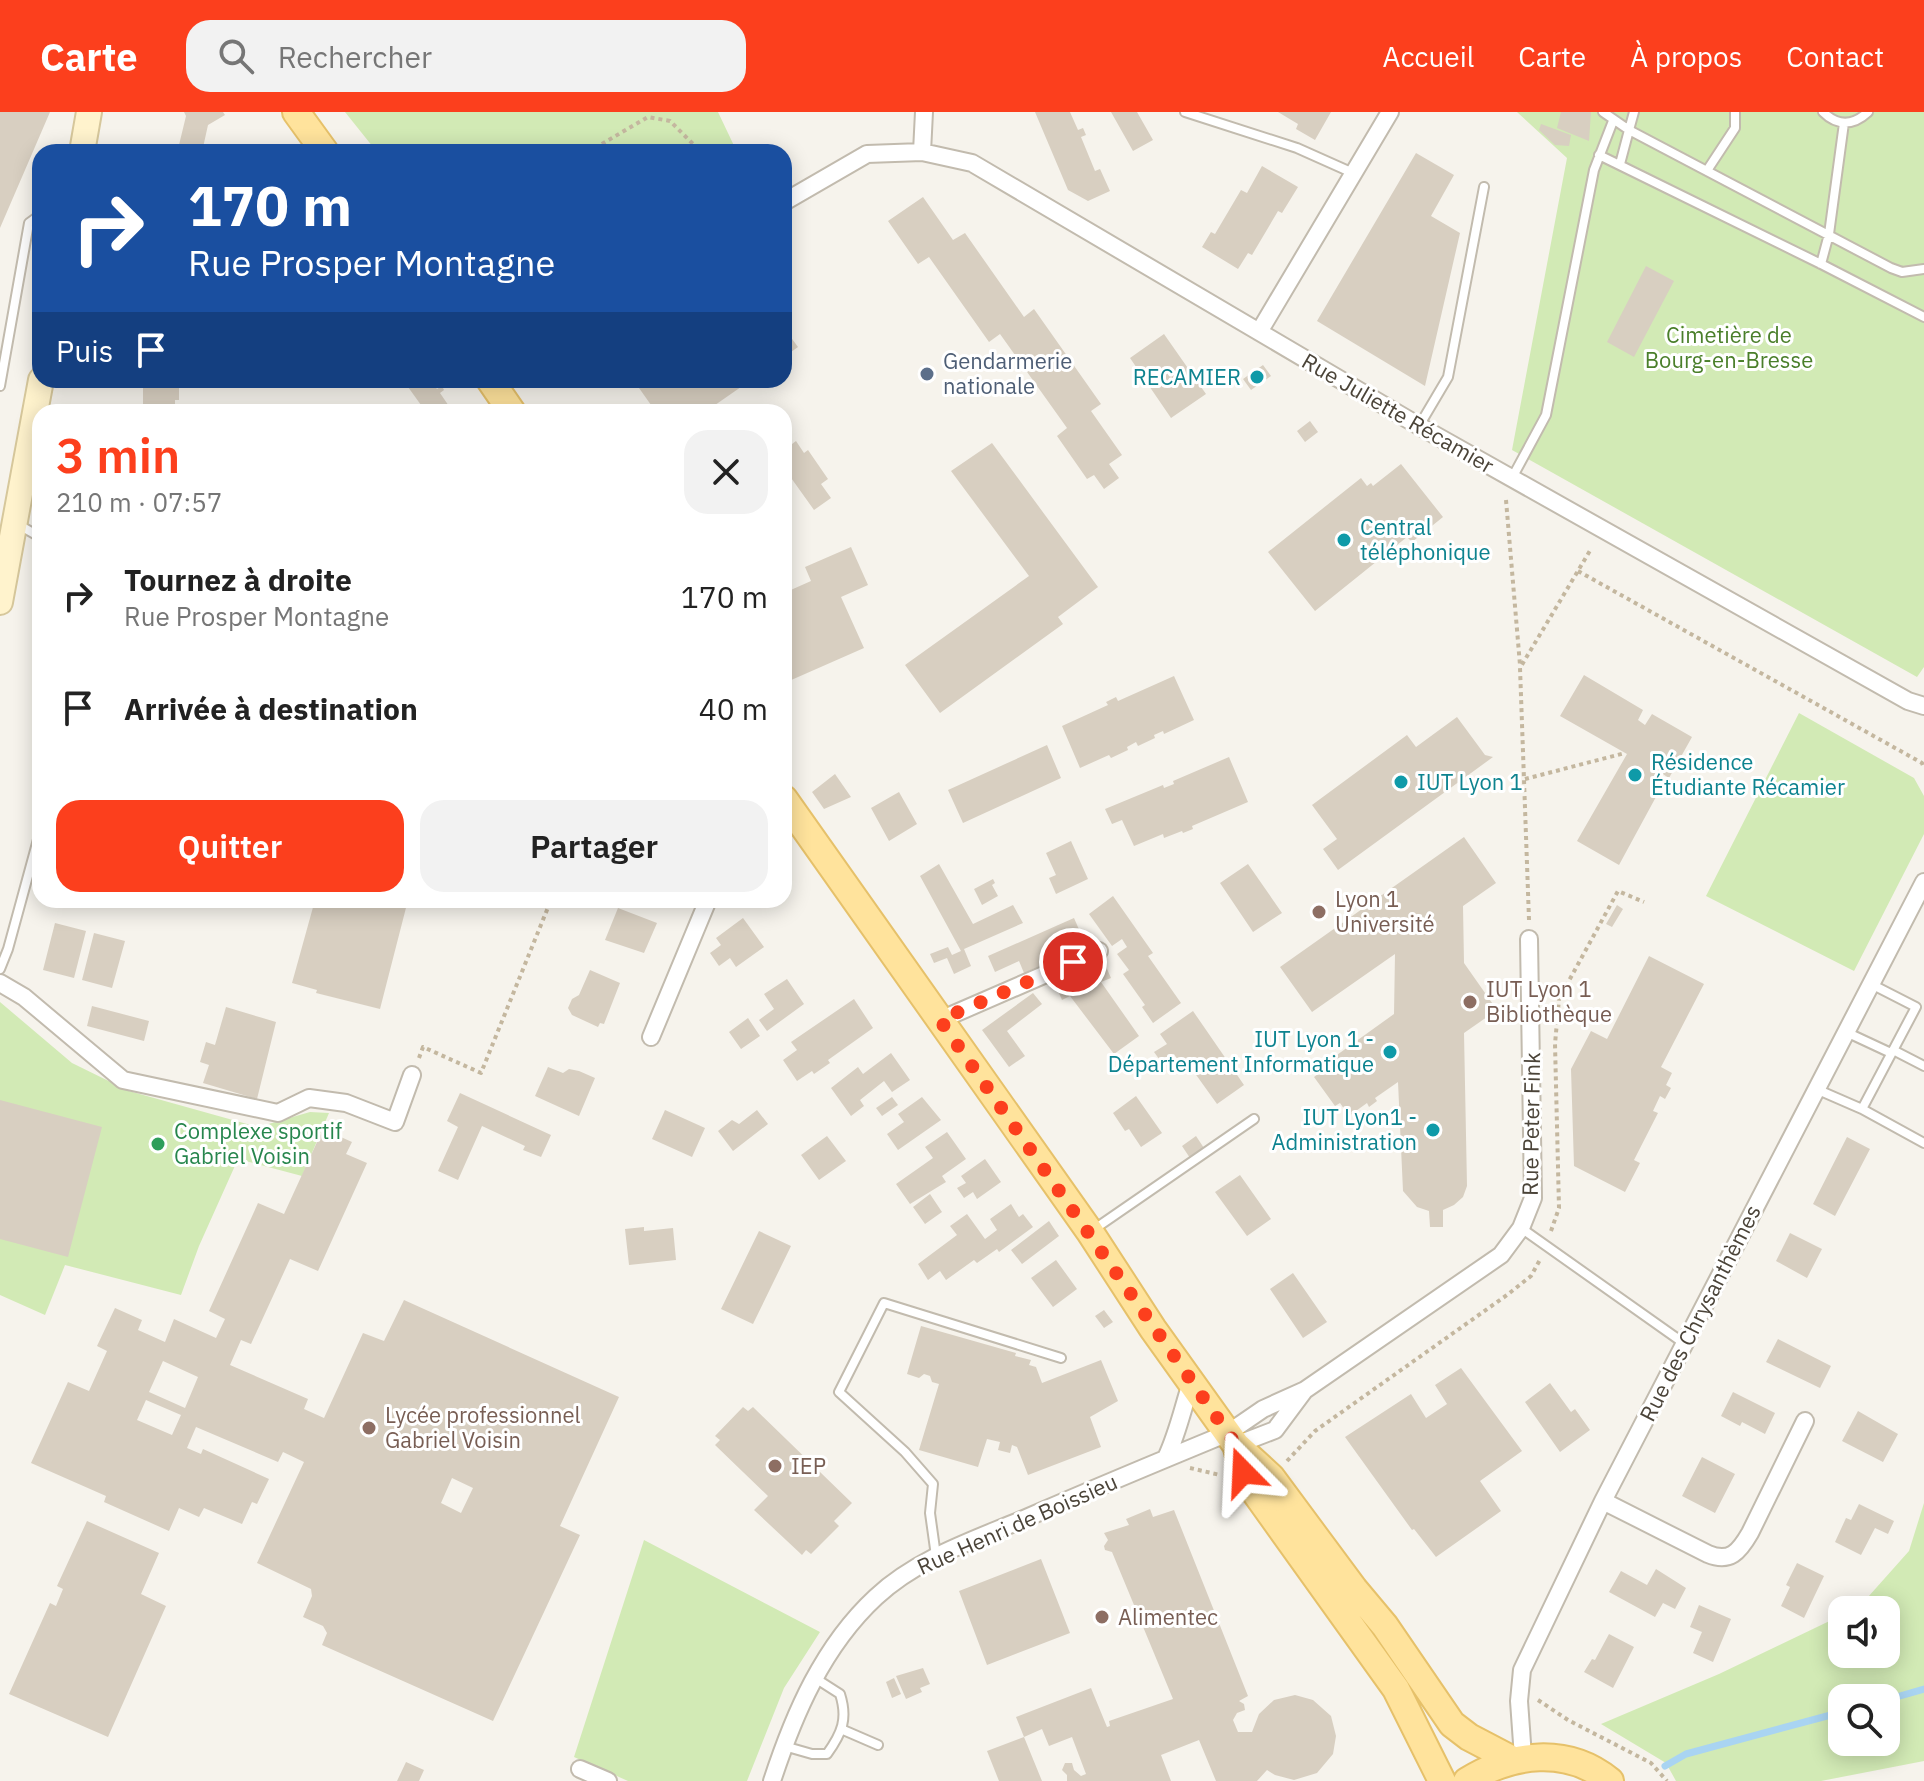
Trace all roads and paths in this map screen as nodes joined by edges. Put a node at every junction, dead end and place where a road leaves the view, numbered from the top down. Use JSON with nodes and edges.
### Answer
{"nodes":[{"id":1,"x":89,"y":112,"type":"edge"},
{"id":2,"x":296,"y":112,"type":"edge"},
{"id":3,"x":924,"y":112,"type":"edge"},
{"id":4,"x":1185,"y":112,"type":"edge"},
{"id":5,"x":1390,"y":112,"type":"edge"},
{"id":6,"x":1603,"y":112,"type":"edge"},
{"id":7,"x":1634,"y":112,"type":"edge"},
{"id":8,"x":1735,"y":112,"type":"edge"},
{"id":9,"x":1823,"y":112,"type":"edge"},
{"id":10,"x":1868,"y":112,"type":"edge"},
{"id":11,"x":646,"y":114,"type":"edge"},
{"id":12,"x":1613,"y":121,"type":"junction"},
{"id":13,"x":1844,"y":123,"type":"junction"},
{"id":14,"x":1629,"y":130,"type":"junction"},
{"id":15,"x":83,"y":144,"type":"edge"},
{"id":16,"x":319,"y":144,"type":"edge"},
{"id":17,"x":600,"y":144,"type":"edge"},
{"id":18,"x":693,"y":144,"type":"edge"},
{"id":19,"x":922,"y":152,"type":"junction"},
{"id":20,"x":1599,"y":155,"type":"junction"},
{"id":21,"x":1620,"y":164,"type":"junction"},
{"id":22,"x":1708,"y":169,"type":"junction"},
{"id":23,"x":1353,"y":173,"type":"junction"},
{"id":24,"x":1484,"y":187,"type":"dead end"},
{"id":25,"x":792,"y":197,"type":"edge"},
{"id":26,"x":32,"y":221,"type":"edge"},
{"id":27,"x":1829,"y":234,"type":"junction"},
{"id":28,"x":1821,"y":264,"type":"junction"},
{"id":29,"x":1924,"y":269,"type":"edge"},
{"id":30,"x":1924,"y":317,"type":"edge"},
{"id":31,"x":1259,"y":332,"type":"junction"},
{"id":32,"x":0,"y":386,"type":"edge"},
{"id":33,"x":1419,"y":426,"type":"junction"},
{"id":34,"x":32,"y":430,"type":"edge"},
{"id":35,"x":1511,"y":479,"type":"junction"},
{"id":36,"x":1506,"y":500,"type":"dead end"},
{"id":37,"x":15,"y":523,"type":"junction"},
{"id":38,"x":32,"y":533,"type":"edge"},
{"id":39,"x":1591,"y":549,"type":"dead end"},
{"id":40,"x":1578,"y":571,"type":"junction"},
{"id":41,"x":0,"y":602,"type":"edge"},
{"id":42,"x":1520,"y":668,"type":"junction"},
{"id":43,"x":1916,"y":704,"type":"edge"},
{"id":44,"x":1924,"y":719,"type":"edge"},
{"id":45,"x":1625,"y":753,"type":"dead end"},
{"id":46,"x":1924,"y":768,"type":"edge"},
{"id":47,"x":1525,"y":779,"type":"junction"},
{"id":48,"x":792,"y":810,"type":"edge"},
{"id":49,"x":32,"y":861,"type":"edge"},
{"id":50,"x":1924,"y":882,"type":"edge"},
{"id":51,"x":1644,"y":902,"type":"dead end"},
{"id":52,"x":548,"y":908,"type":"edge"},
{"id":53,"x":705,"y":908,"type":"edge"},
{"id":54,"x":1529,"y":939,"type":"joint"},
{"id":55,"x":1099,"y":951,"type":"dead end"},
{"id":56,"x":0,"y":969,"type":"edge"},
{"id":57,"x":0,"y":983,"type":"edge"},
{"id":58,"x":1871,"y":983,"type":"junction"},
{"id":59,"x":1920,"y":1009,"type":"edge"},
{"id":60,"x":940,"y":1020,"type":"junction"},
{"id":61,"x":1846,"y":1032,"type":"junction"},
{"id":62,"x":651,"y":1037,"type":"dead end"},
{"id":63,"x":1892,"y":1051,"type":"junction"},
{"id":64,"x":1924,"y":1066,"type":"edge"},
{"id":65,"x":412,"y":1075,"type":"joint"},
{"id":66,"x":1816,"y":1089,"type":"junction"},
{"id":67,"x":1862,"y":1109,"type":"junction"},
{"id":68,"x":1254,"y":1119,"type":"dead end"},
{"id":69,"x":1924,"y":1143,"type":"edge"},
{"id":70,"x":1521,"y":1228,"type":"junction"},
{"id":71,"x":1090,"y":1232,"type":"junction"},
{"id":72,"x":1547,"y":1246,"type":"junction"},
{"id":73,"x":1685,"y":1344,"type":"junction"},
{"id":74,"x":1061,"y":1358,"type":"dead end"},
{"id":75,"x":1192,"y":1380,"type":"junction"},
{"id":76,"x":1305,"y":1390,"type":"junction"},
{"id":77,"x":1805,"y":1421,"type":"dead end"},
{"id":78,"x":1232,"y":1439,"type":"junction"},
{"id":79,"x":1166,"y":1458,"type":"junction"},
{"id":80,"x":1190,"y":1468,"type":"dead end"},
{"id":81,"x":1259,"y":1479,"type":"junction"},
{"id":82,"x":1603,"y":1501,"type":"junction"},
{"id":83,"x":936,"y":1556,"type":"junction"},
{"id":84,"x":814,"y":1678,"type":"junction"},
{"id":85,"x":1519,"y":1688,"type":"junction"},
{"id":86,"x":841,"y":1729,"type":"junction"},
{"id":87,"x":878,"y":1745,"type":"dead end"},
{"id":88,"x":784,"y":1746,"type":"junction"},
{"id":89,"x":1517,"y":1758,"type":"junction"},
{"id":90,"x":580,"y":1769,"type":"dead end"},
{"id":91,"x":608,"y":1781,"type":"edge"},
{"id":92,"x":772,"y":1781,"type":"edge"},
{"id":93,"x":1442,"y":1781,"type":"edge"},
{"id":94,"x":1467,"y":1781,"type":"edge"},
{"id":95,"x":1610,"y":1781,"type":"edge"},
{"id":96,"x":1667,"y":1781,"type":"edge"}],
"edges":[{"from":1,"to":15,"type":"main road"},
{"from":2,"to":16,"type":"main road"},
{"from":3,"to":19,"type":"street"},
{"from":4,"to":23,"type":"lane"},
{"from":5,"to":23,"type":"street"},
{"from":6,"to":12,"type":"lane"},
{"from":7,"to":14,"type":"lane"},
{"from":8,"to":22,"type":"lane"},
{"from":9,"to":13,"type":"lane"},
{"from":10,"to":13,"type":"lane"},
{"from":11,"to":17,"type":"path"},
{"from":11,"to":18,"type":"path"},
{"from":12,"to":14,"type":"lane"},
{"from":12,"to":20,"type":"lane"},
{"from":13,"to":27,"type":"lane"},
{"from":14,"to":21,"type":"lane"},
{"from":14,"to":22,"type":"lane"},
{"from":19,"to":25,"type":"street","name":"Rue Juliette Récamier"},
{"from":19,"to":31,"type":"street","name":"Rue Juliette Récamier"},
{"from":20,"to":21,"type":"lane"},
{"from":20,"to":35,"type":"lane"},
{"from":21,"to":28,"type":"lane"},
{"from":22,"to":27,"type":"lane"},
{"from":23,"to":31,"type":"street"},
{"from":24,"to":33,"type":"lane"},
{"from":26,"to":32,"type":"lane"},
{"from":27,"to":28,"type":"lane"},
{"from":27,"to":29,"type":"lane"},
{"from":28,"to":30,"type":"lane"},
{"from":31,"to":33,"type":"street","name":"Rue Juliette Récamier"},
{"from":33,"to":35,"type":"street","name":"Rue Juliette Récamier"},
{"from":34,"to":37,"type":"main road"},
{"from":35,"to":43,"type":"street","name":"Rue Juliette Récamier"},
{"from":36,"to":42,"type":"path"},
{"from":37,"to":38,"type":"lane"},
{"from":37,"to":41,"type":"main road"},
{"from":39,"to":40,"type":"path"},
{"from":40,"to":42,"type":"path"},
{"from":40,"to":46,"type":"path"},
{"from":42,"to":47,"type":"path"},
{"from":43,"to":44,"type":"street","name":"Rue Juliette Récamier"},
{"from":45,"to":47,"type":"path"},
{"from":47,"to":54,"type":"path"},
{"from":48,"to":60,"type":"main road"},
{"from":49,"to":56,"type":"lane"},
{"from":50,"to":58,"type":"street","name":"Rue des Chrysanthèmes"},
{"from":51,"to":72,"type":"path"},
{"from":52,"to":65,"type":"path"},
{"from":53,"to":62,"type":"street"},
{"from":54,"to":70,"type":"street","name":"Rue Peter Fink"},
{"from":55,"to":60,"type":"street"},
{"from":57,"to":65,"type":"street"},
{"from":58,"to":59,"type":"lane"},
{"from":58,"to":61,"type":"street","name":"Rue des Chrysanthèmes"},
{"from":59,"to":63,"type":"lane"},
{"from":60,"to":71,"type":"main road"},
{"from":61,"to":63,"type":"lane"},
{"from":61,"to":66,"type":"street","name":"Rue des Chrysanthèmes"},
{"from":63,"to":64,"type":"lane"},
{"from":63,"to":67,"type":"lane"},
{"from":66,"to":67,"type":"lane"},
{"from":66,"to":73,"type":"street","name":"Rue des Chrysanthèmes"},
{"from":67,"to":69,"type":"lane"},
{"from":68,"to":71,"type":"lane"},
{"from":70,"to":72,"type":"lane"},
{"from":70,"to":76,"type":"street","name":"Rue Peter Fink"},
{"from":71,"to":75,"type":"main road"},
{"from":72,"to":73,"type":"lane"},
{"from":72,"to":81,"type":"path"},
{"from":73,"to":82,"type":"street","name":"Rue des Chrysanthèmes"},
{"from":74,"to":83,"type":"lane"},
{"from":75,"to":78,"type":"main road"},
{"from":75,"to":79,"type":"street"},
{"from":76,"to":78,"type":"street","name":"Rue Peter Fink"},
{"from":76,"to":78,"type":"street","name":"Rue Peter Fink"},
{"from":77,"to":82,"type":"street"},
{"from":78,"to":79,"type":"street","name":"Rue Henri de Boissieu"},
{"from":78,"to":81,"type":"main road"},
{"from":79,"to":83,"type":"street","name":"Rue Henri de Boissieu"},
{"from":80,"to":81,"type":"path"},
{"from":81,"to":89,"type":"main road"},
{"from":81,"to":93,"type":"main road"},
{"from":82,"to":85,"type":"street","name":"Rue des Chrysanthèmes"},
{"from":83,"to":84,"type":"street","name":"Rue Henri de Boissieu"},
{"from":84,"to":86,"type":"lane"},
{"from":84,"to":88,"type":"street","name":"Rue Henri de Boissieu"},
{"from":85,"to":89,"type":"street","name":"Rue des Chrysanthèmes"},
{"from":85,"to":96,"type":"path"},
{"from":86,"to":87,"type":"lane"},
{"from":86,"to":88,"type":"lane"},
{"from":88,"to":92,"type":"street","name":"Rue Henri de Boissieu"},
{"from":89,"to":94,"type":"main road"},
{"from":89,"to":95,"type":"main road"},
{"from":90,"to":91,"type":"street"}]}
